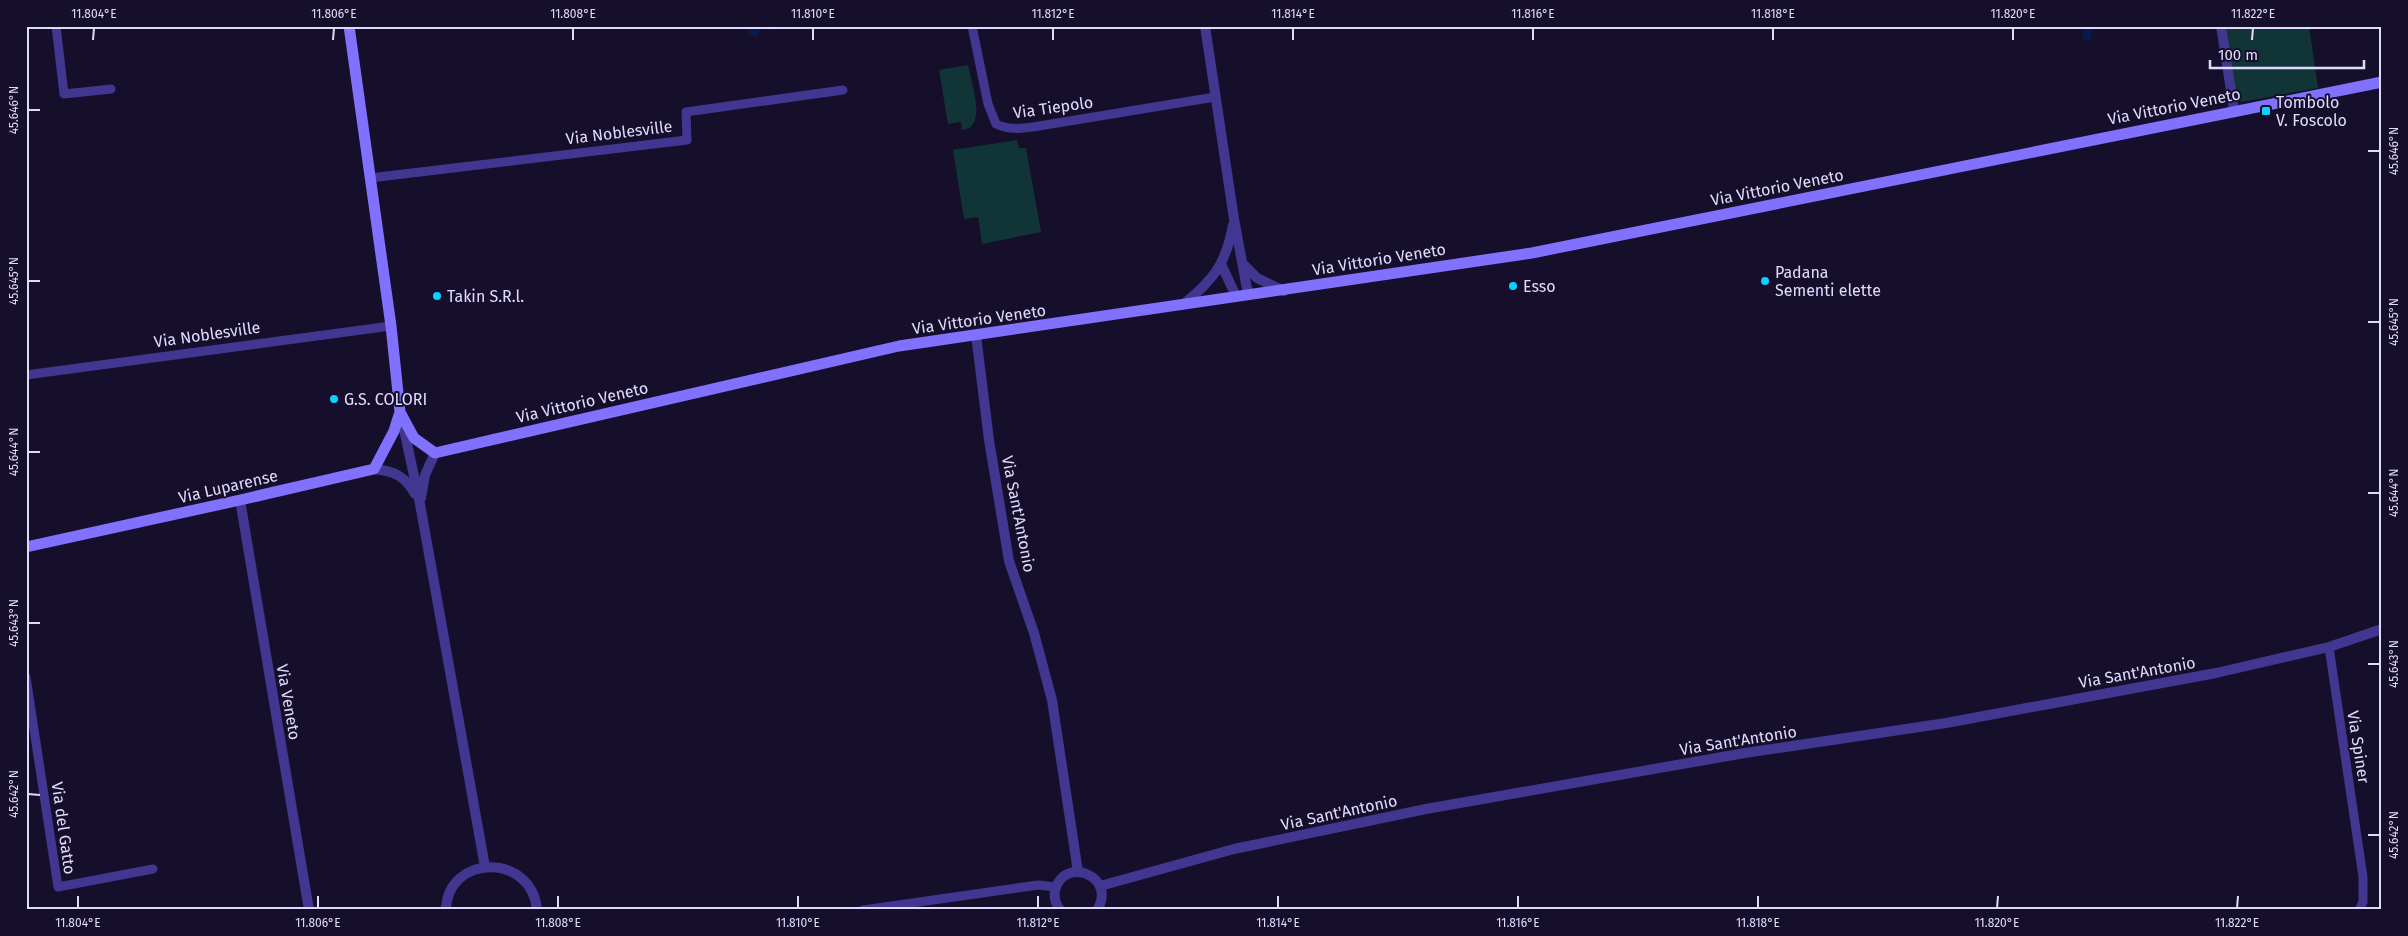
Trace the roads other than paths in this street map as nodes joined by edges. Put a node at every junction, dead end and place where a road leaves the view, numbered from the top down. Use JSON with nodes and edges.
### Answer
{"nodes":[{"id":1,"x":56,"y":26,"type":"edge"},
{"id":2,"x":349,"y":26,"type":"edge"},
{"id":3,"x":972,"y":26,"type":"edge"},
{"id":4,"x":1205,"y":26,"type":"edge"},
{"id":5,"x":2221,"y":26,"type":"edge"},
{"id":6,"x":2382,"y":82,"type":"edge"},
{"id":7,"x":111,"y":89,"type":"dead end"},
{"id":8,"x":843,"y":90,"type":"dead end"},
{"id":9,"x":1215,"y":97,"type":"junction"},
{"id":10,"x":2234,"y":110,"type":"junction"},
{"id":11,"x":370,"y":178,"type":"junction"},
{"id":12,"x":1234,"y":219,"type":"junction"},
{"id":13,"x":1244,"y":265,"type":"junction"},
{"id":14,"x":1222,"y":266,"type":"junction"},
{"id":15,"x":1284,"y":291,"type":"junction"},
{"id":16,"x":1248,"y":294,"type":"junction"},
{"id":17,"x":1236,"y":296,"type":"junction"},
{"id":18,"x":1185,"y":303,"type":"junction"},
{"id":19,"x":391,"y":326,"type":"junction"},
{"id":20,"x":976,"y":335,"type":"junction"},
{"id":21,"x":26,"y":375,"type":"edge"},
{"id":22,"x":400,"y":412,"type":"junction"},
{"id":23,"x":435,"y":453,"type":"junction"},
{"id":24,"x":374,"y":469,"type":"junction"},
{"id":25,"x":240,"y":500,"type":"junction"},
{"id":26,"x":420,"y":504,"type":"junction"},
{"id":27,"x":26,"y":547,"type":"edge"},
{"id":28,"x":2382,"y":630,"type":"edge"},
{"id":29,"x":2329,"y":647,"type":"junction"},
{"id":30,"x":26,"y":677,"type":"edge"},
{"id":31,"x":485,"y":867,"type":"junction"},
{"id":32,"x":153,"y":869,"type":"dead end"},
{"id":33,"x":1078,"y":872,"type":"junction"},
{"id":34,"x":1100,"y":886,"type":"junction"},
{"id":35,"x":1056,"y":887,"type":"junction"},
{"id":36,"x":309,"y":910,"type":"edge"},
{"id":37,"x":446,"y":910,"type":"edge"},
{"id":38,"x":537,"y":910,"type":"edge"},
{"id":39,"x":863,"y":910,"type":"edge"},
{"id":40,"x":1060,"y":910,"type":"edge"},
{"id":41,"x":1097,"y":910,"type":"edge"},
{"id":42,"x":2359,"y":910,"type":"edge"}],
"edges":[{"from":1,"to":7,"type":"street"},
{"from":2,"to":11,"type":"main road"},
{"from":3,"to":9,"type":"street","name":"Via Tiepolo"},
{"from":4,"to":9,"type":"street"},
{"from":5,"to":10,"type":"street"},
{"from":6,"to":10,"type":"main road","name":"Via Vittorio Veneto"},
{"from":8,"to":11,"type":"street","name":"Via Noblesville"},
{"from":9,"to":12,"type":"street"},
{"from":10,"to":15,"type":"main road","name":"Via Vittorio Veneto"},
{"from":11,"to":19,"type":"main road"},
{"from":12,"to":13,"type":"street"},
{"from":12,"to":14,"type":"street"},
{"from":13,"to":15,"type":"street"},
{"from":13,"to":16,"type":"street"},
{"from":14,"to":17,"type":"street"},
{"from":14,"to":18,"type":"street"},
{"from":15,"to":16,"type":"main road","name":"Via Vittorio Veneto"},
{"from":16,"to":17,"type":"main road","name":"Via Vittorio Veneto"},
{"from":17,"to":18,"type":"main road","name":"Via Vittorio Veneto"},
{"from":18,"to":20,"type":"main road","name":"Via Vittorio Veneto"},
{"from":19,"to":21,"type":"street","name":"Via Noblesville"},
{"from":19,"to":22,"type":"main road"},
{"from":20,"to":23,"type":"main road","name":"Via Vittorio Veneto"},
{"from":20,"to":33,"type":"street","name":"Via Sant'Antonio"},
{"from":22,"to":23,"type":"main road"},
{"from":22,"to":24,"type":"main road"},
{"from":22,"to":26,"type":"street"},
{"from":23,"to":26,"type":"street"},
{"from":24,"to":25,"type":"main road","name":"Via Luparense"},
{"from":24,"to":26,"type":"street","name":"Via Luparense"},
{"from":25,"to":27,"type":"main road","name":"Via Luparense"},
{"from":25,"to":36,"type":"street","name":"Via Veneto"},
{"from":26,"to":31,"type":"street"},
{"from":28,"to":29,"type":"street","name":"Via Sant'Antonio"},
{"from":29,"to":34,"type":"street","name":"Via Sant'Antonio"},
{"from":29,"to":42,"type":"street","name":"Via Spiner"},
{"from":30,"to":32,"type":"street","name":"Via del Gatto"},
{"from":31,"to":37,"type":"street"},
{"from":31,"to":38,"type":"street"},
{"from":33,"to":34,"type":"street"},
{"from":33,"to":35,"type":"street"},
{"from":34,"to":41,"type":"street"},
{"from":35,"to":39,"type":"street"},
{"from":35,"to":40,"type":"street"}]}
